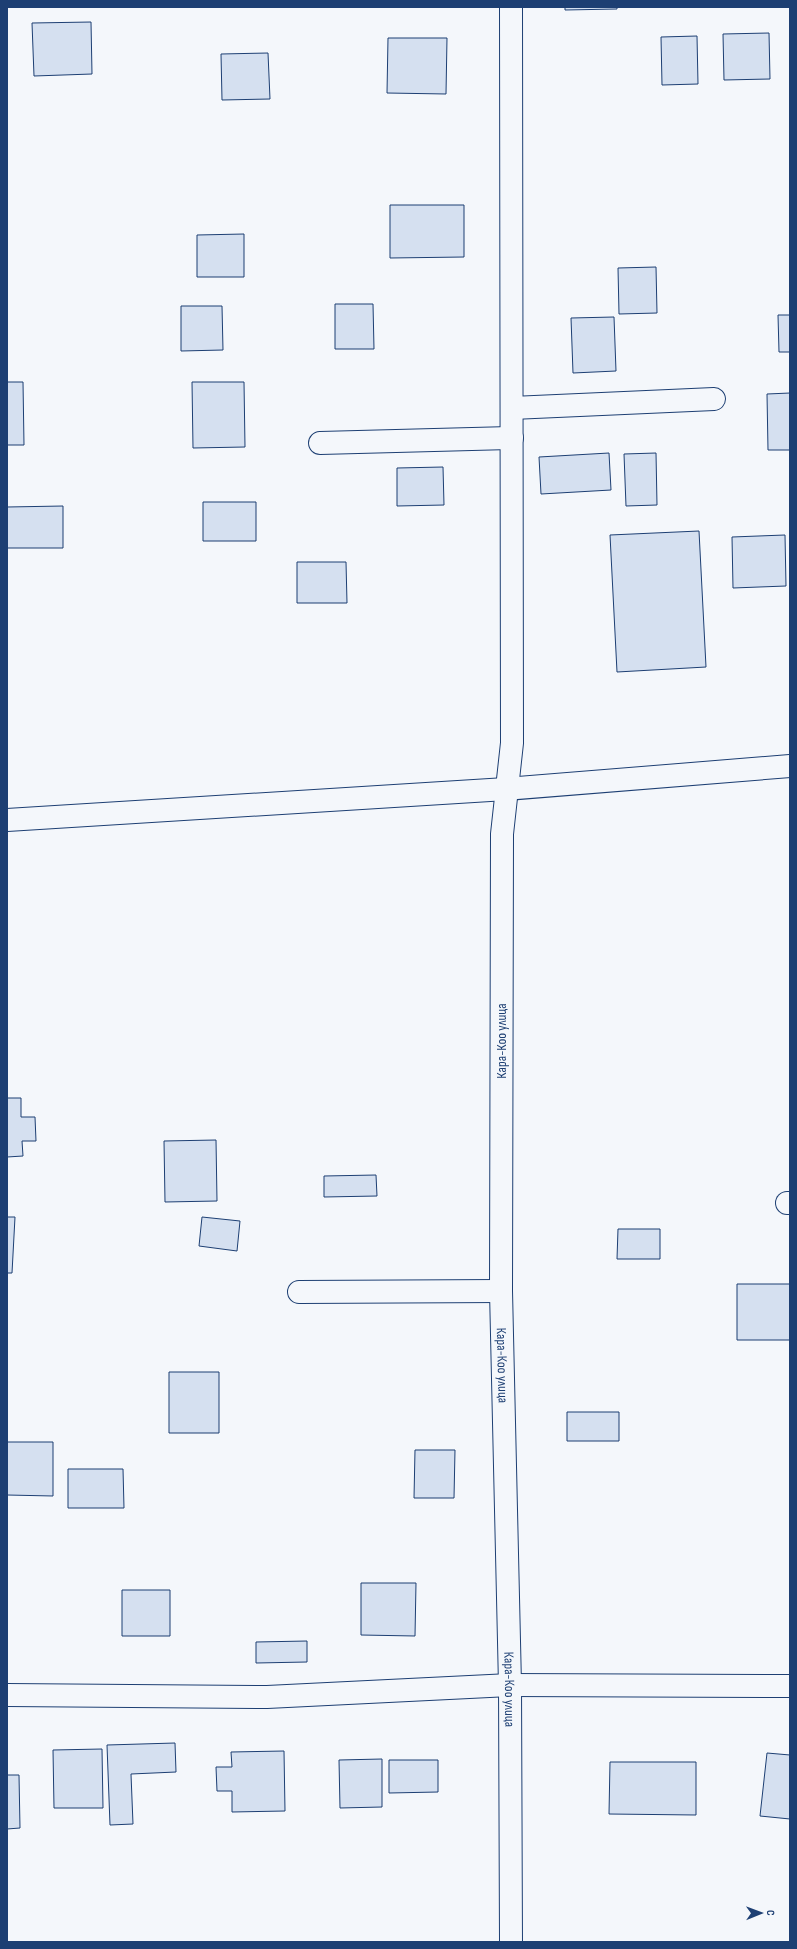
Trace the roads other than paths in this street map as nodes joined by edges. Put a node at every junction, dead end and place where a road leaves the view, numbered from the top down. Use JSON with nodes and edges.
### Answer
{"nodes":[{"id":1,"x":511,"y":7,"type":"edge"},
{"id":2,"x":714,"y":399,"type":"dead end"},
{"id":3,"x":512,"y":408,"type":"junction"},
{"id":4,"x":512,"y":438,"type":"junction"},
{"id":5,"x":320,"y":444,"type":"dead end"},
{"id":6,"x":790,"y":766,"type":"edge"},
{"id":7,"x":506,"y":789,"type":"junction"},
{"id":8,"x":7,"y":820,"type":"edge"},
{"id":9,"x":501,"y":1291,"type":"junction"},
{"id":10,"x":299,"y":1292,"type":"dead end"},
{"id":11,"x":510,"y":1685,"type":"junction"},
{"id":12,"x":790,"y":1686,"type":"edge"},
{"id":13,"x":7,"y":1695,"type":"edge"},
{"id":14,"x":511,"y":1942,"type":"edge"}],
"edges":[{"from":1,"to":3,"type":"street","name":"Кара-Коо улица"},
{"from":2,"to":3,"type":"street"},
{"from":3,"to":4,"type":"street","name":"Кара-Коо улица"},
{"from":4,"to":5,"type":"street"},
{"from":4,"to":7,"type":"street","name":"Кара-Коо улица"},
{"from":6,"to":7,"type":"street"},
{"from":7,"to":8,"type":"street"},
{"from":7,"to":9,"type":"street","name":"Кара-Коо улица"},
{"from":9,"to":10,"type":"street"},
{"from":9,"to":11,"type":"street","name":"Кара-Коо улица"},
{"from":11,"to":12,"type":"street"},
{"from":11,"to":13,"type":"street"},
{"from":11,"to":14,"type":"street","name":"Кара-Коо улица"}]}
